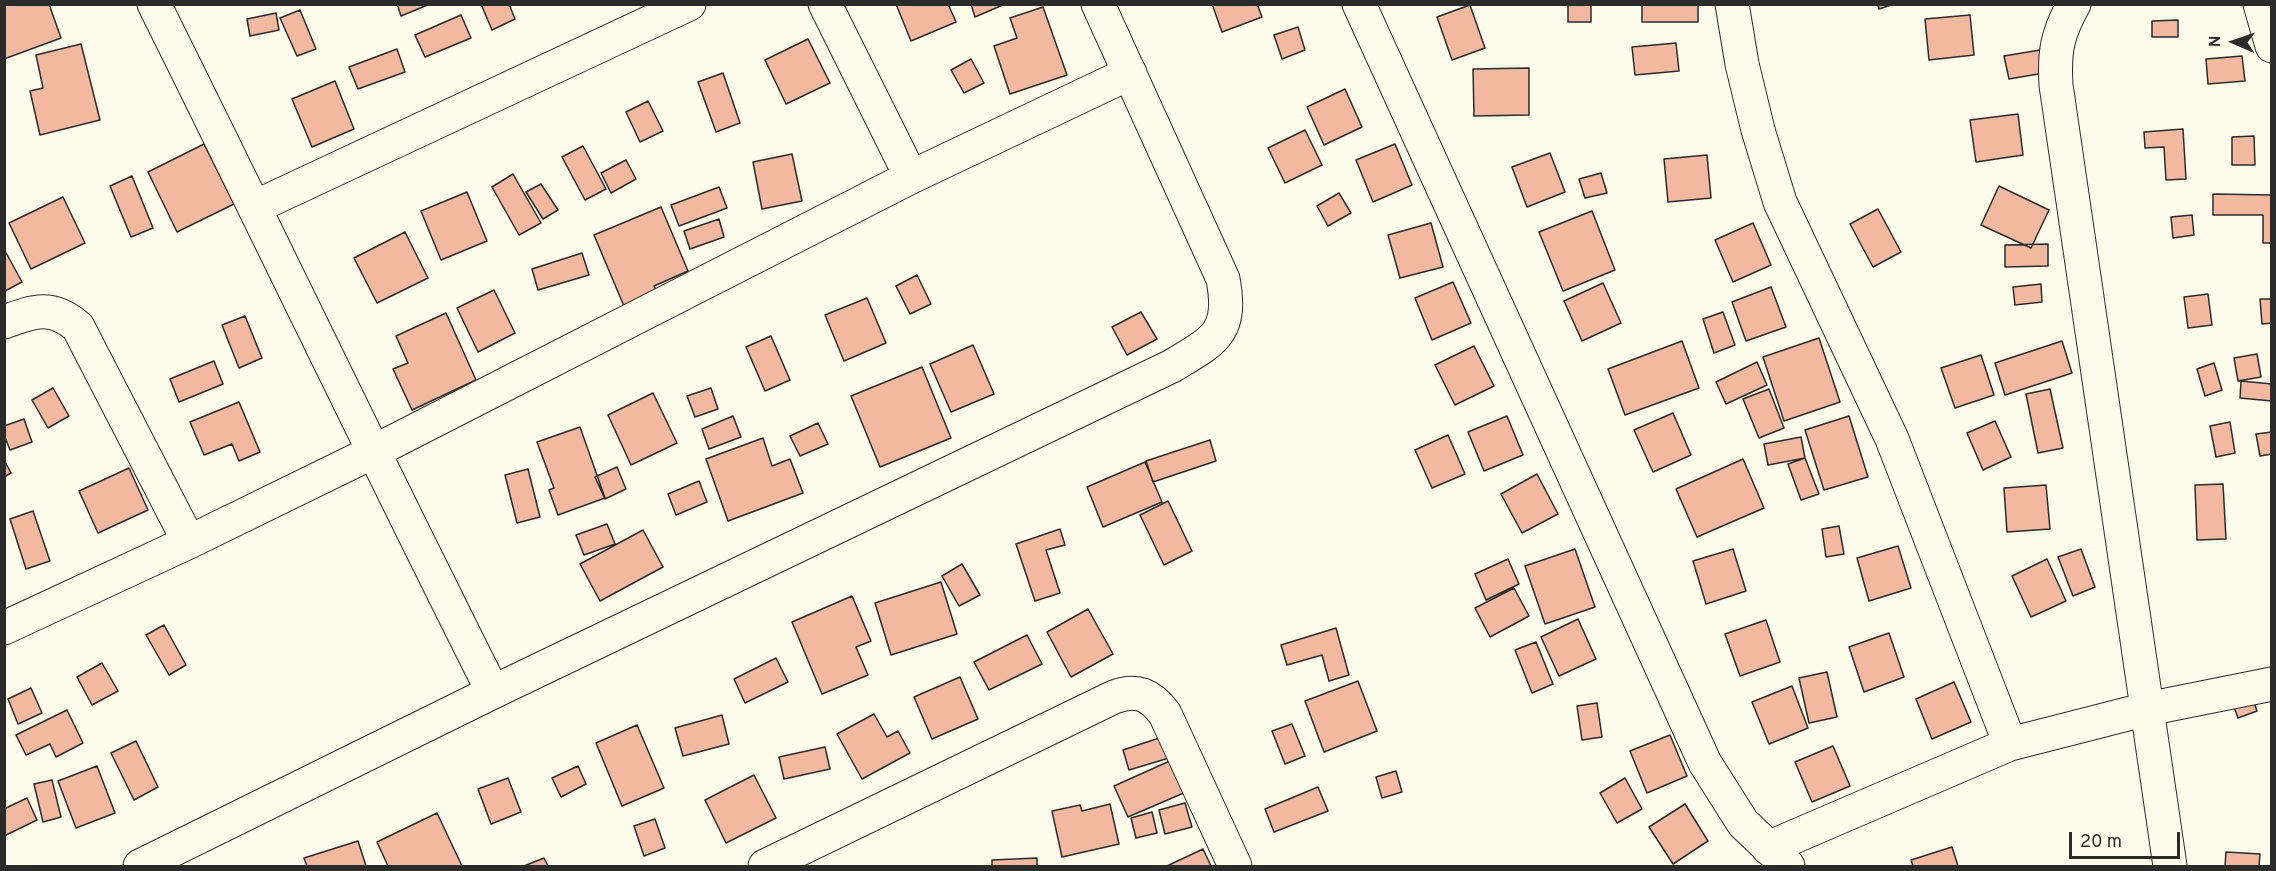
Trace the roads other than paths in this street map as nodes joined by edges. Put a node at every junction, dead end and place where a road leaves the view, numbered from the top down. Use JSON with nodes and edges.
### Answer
{"nodes":[{"id":1,"x":154,"y":4,"type":"edge"},
{"id":2,"x":689,"y":4,"type":"edge"},
{"id":3,"x":825,"y":4,"type":"edge"},
{"id":4,"x":1098,"y":4,"type":"edge"},
{"id":5,"x":1359,"y":4,"type":"edge"},
{"id":6,"x":1732,"y":4,"type":"edge"},
{"id":7,"x":2074,"y":4,"type":"edge"},
{"id":8,"x":2260,"y":4,"type":"edge"},
{"id":9,"x":2271,"y":46,"type":"edge"},
{"id":10,"x":1130,"y":73,"type":"junction"},
{"id":11,"x":911,"y":177,"type":"junction"},
{"id":12,"x":255,"y":207,"type":"junction"},
{"id":13,"x":4,"y":322,"type":"edge"},
{"id":14,"x":373,"y":452,"type":"junction"},
{"id":15,"x":189,"y":542,"type":"junction"},
{"id":16,"x":4,"y":628,"type":"edge"},
{"id":17,"x":2271,"y":684,"type":"edge"},
{"id":18,"x":493,"y":692,"type":"junction"},
{"id":19,"x":2147,"y":709,"type":"junction"},
{"id":20,"x":2010,"y":744,"type":"junction"},
{"id":21,"x":1778,"y":857,"type":"edge"},
{"id":22,"x":140,"y":867,"type":"edge"},
{"id":23,"x":765,"y":867,"type":"edge"},
{"id":24,"x":1235,"y":867,"type":"edge"},
{"id":25,"x":2170,"y":867,"type":"edge"}],
"edges":[{"from":1,"to":12,"type":"street"},
{"from":2,"to":12,"type":"street"},
{"from":3,"to":11,"type":"street"},
{"from":4,"to":10,"type":"street"},
{"from":5,"to":21,"type":"street"},
{"from":6,"to":20,"type":"street"},
{"from":7,"to":19,"type":"street"},
{"from":8,"to":9,"type":"street"},
{"from":10,"to":11,"type":"street"},
{"from":10,"to":18,"type":"street"},
{"from":11,"to":14,"type":"street"},
{"from":12,"to":14,"type":"street"},
{"from":13,"to":15,"type":"street"},
{"from":14,"to":15,"type":"street"},
{"from":14,"to":18,"type":"street"},
{"from":15,"to":16,"type":"street"},
{"from":17,"to":19,"type":"street"},
{"from":18,"to":22,"type":"street"},
{"from":19,"to":20,"type":"street"},
{"from":19,"to":25,"type":"street"},
{"from":20,"to":21,"type":"street"},
{"from":23,"to":24,"type":"street"}]}
